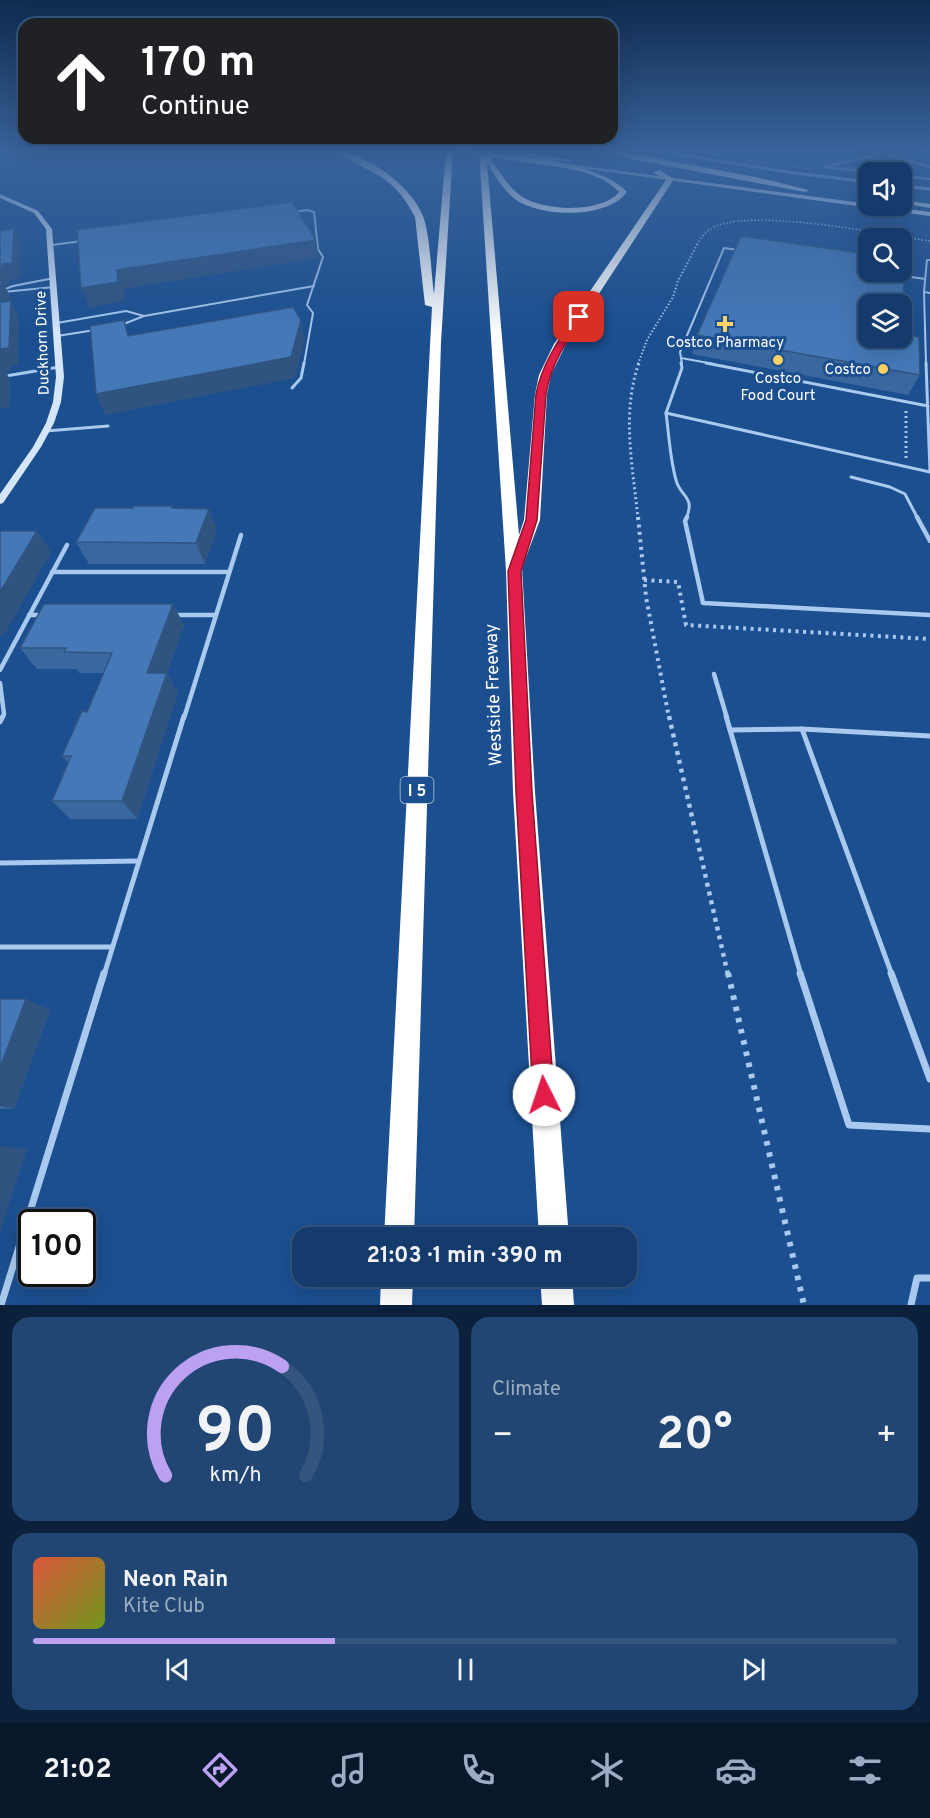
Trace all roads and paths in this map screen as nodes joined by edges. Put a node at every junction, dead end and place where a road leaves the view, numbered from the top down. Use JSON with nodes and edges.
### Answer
{"nodes":[{"id":1,"x":35,"y":212,"type":"edge"},
{"id":2,"x":293,"y":212,"type":"edge"},
{"id":3,"x":314,"y":212,"type":"edge"},
{"id":4,"x":417,"y":212,"type":"edge"},
{"id":5,"x":445,"y":212,"type":"edge"},
{"id":6,"x":487,"y":212,"type":"edge"},
{"id":7,"x":648,"y":212,"type":"edge"},
{"id":8,"x":915,"y":212,"type":"edge"},
{"id":9,"x":285,"y":213,"type":"edge"},
{"id":10,"x":930,"y":214,"type":"edge"},
{"id":11,"x":89,"y":240,"type":"edge"},
{"id":12,"x":52,"y":245,"type":"junction"},
{"id":13,"x":747,"y":252,"type":"edge"},
{"id":14,"x":930,"y":260,"type":"edge"},
{"id":15,"x":912,"y":277,"type":"edge"},
{"id":16,"x":54,"y":278,"type":"junction"},
{"id":17,"x":925,"y":279,"type":"junction"},
{"id":18,"x":314,"y":286,"type":"junction"},
{"id":19,"x":54,"y":287,"type":"junction"},
{"id":20,"x":0,"y":291,"type":"edge"},
{"id":21,"x":924,"y":292,"type":"junction"},
{"id":22,"x":930,"y":293,"type":"edge"},
{"id":23,"x":144,"y":316,"type":"junction"},
{"id":24,"x":57,"y":323,"type":"junction"},
{"id":25,"x":120,"y":325,"type":"edge"},
{"id":26,"x":97,"y":329,"type":"edge"},
{"id":27,"x":57,"y":336,"type":"junction"},
{"id":28,"x":435,"y":342,"type":"junction"},
{"id":29,"x":681,"y":358,"type":"junction"},
{"id":30,"x":59,"y":367,"type":"junction"},
{"id":31,"x":0,"y":378,"type":"edge"},
{"id":32,"x":928,"y":381,"type":"edge"},
{"id":33,"x":292,"y":388,"type":"dead end"},
{"id":34,"x":906,"y":402,"type":"junction"},
{"id":35,"x":928,"y":406,"type":"junction"},
{"id":36,"x":666,"y":413,"type":"junction"},
{"id":37,"x":108,"y":426,"type":"dead end"},
{"id":38,"x":46,"y":431,"type":"junction"},
{"id":39,"x":906,"y":466,"type":"junction"},
{"id":40,"x":851,"y":477,"type":"dead end"},
{"id":41,"x":0,"y":501,"type":"edge"},
{"id":42,"x":241,"y":535,"type":"dead end"},
{"id":43,"x":930,"y":541,"type":"edge"},
{"id":44,"x":66,"y":545,"type":"dead end"},
{"id":45,"x":514,"y":571,"type":"junction"},
{"id":46,"x":52,"y":572,"type":"junction"},
{"id":47,"x":229,"y":572,"type":"junction"},
{"id":48,"x":644,"y":580,"type":"dead end"},
{"id":49,"x":29,"y":615,"type":"junction"},
{"id":50,"x":52,"y":615,"type":"edge"},
{"id":51,"x":169,"y":615,"type":"edge"},
{"id":52,"x":215,"y":615,"type":"junction"},
{"id":53,"x":930,"y":615,"type":"edge"},
{"id":54,"x":930,"y":639,"type":"edge"},
{"id":55,"x":0,"y":670,"type":"edge"},
{"id":56,"x":714,"y":674,"type":"dead end"},
{"id":57,"x":0,"y":682,"type":"edge"},
{"id":58,"x":0,"y":722,"type":"edge"},
{"id":59,"x":802,"y":729,"type":"junction"},
{"id":60,"x":730,"y":730,"type":"junction"},
{"id":61,"x":930,"y":736,"type":"edge"},
{"id":62,"x":138,"y":861,"type":"junction"},
{"id":63,"x":0,"y":863,"type":"edge"},
{"id":64,"x":111,"y":947,"type":"junction"},
{"id":65,"x":0,"y":948,"type":"edge"},
{"id":66,"x":930,"y":1079,"type":"edge"},
{"id":67,"x":930,"y":1129,"type":"edge"},
{"id":68,"x":399,"y":1227,"type":"edge"},
{"id":69,"x":553,"y":1227,"type":"edge"},
{"id":70,"x":930,"y":1278,"type":"edge"},
{"id":71,"x":397,"y":1287,"type":"edge"},
{"id":72,"x":557,"y":1287,"type":"edge"},
{"id":73,"x":1,"y":1305,"type":"edge"},
{"id":74,"x":396,"y":1305,"type":"edge"},
{"id":75,"x":558,"y":1305,"type":"edge"},
{"id":76,"x":911,"y":1305,"type":"edge"}],
"edges":[{"from":1,"to":12,"type":"main road","name":"Duckhorn Drive"},
{"from":2,"to":9,"type":"lane"},
{"from":3,"to":18,"type":"lane"},
{"from":4,"to":28,"type":"highway"},
{"from":5,"to":28,"type":"highway","number":"I 5"},
{"from":6,"to":45,"type":"highway","name":"Westside Freeway"},
{"from":7,"to":45,"type":"highway"},
{"from":8,"to":10,"type":"main road"},
{"from":11,"to":12,"type":"lane"},
{"from":12,"to":16,"type":"main road","name":"Duckhorn Drive"},
{"from":13,"to":29,"type":"lane"},
{"from":14,"to":17,"type":"lane"},
{"from":15,"to":17,"type":"lane"},
{"from":16,"to":19,"type":"main road","name":"Duckhorn Drive"},
{"from":16,"to":20,"type":"lane"},
{"from":17,"to":21,"type":"lane"},
{"from":18,"to":23,"type":"lane"},
{"from":18,"to":33,"type":"lane"},
{"from":19,"to":20,"type":"lane"},
{"from":19,"to":24,"type":"main road","name":"Duckhorn Drive"},
{"from":21,"to":22,"type":"lane"},
{"from":21,"to":32,"type":"lane"},
{"from":23,"to":24,"type":"lane"},
{"from":23,"to":25,"type":"lane"},
{"from":24,"to":27,"type":"main road","name":"Duckhorn Drive"},
{"from":26,"to":27,"type":"lane"},
{"from":27,"to":30,"type":"main road","name":"Duckhorn Drive"},
{"from":28,"to":68,"type":"highway","number":"I 5"},
{"from":29,"to":34,"type":"lane"},
{"from":29,"to":36,"type":"lane"},
{"from":30,"to":31,"type":"lane"},
{"from":30,"to":38,"type":"main road","name":"Duckhorn Drive"},
{"from":32,"to":35,"type":"lane"},
{"from":34,"to":35,"type":"lane"},
{"from":34,"to":39,"type":"path"},
{"from":35,"to":39,"type":"lane"},
{"from":36,"to":39,"type":"lane"},
{"from":36,"to":53,"type":"lane"},
{"from":37,"to":38,"type":"lane"},
{"from":38,"to":41,"type":"main road","name":"Duckhorn Drive"},
{"from":40,"to":43,"type":"lane"},
{"from":42,"to":47,"type":"lane"},
{"from":44,"to":46,"type":"lane"},
{"from":45,"to":69,"type":"highway","name":"Westside Freeway"},
{"from":46,"to":47,"type":"lane"},
{"from":46,"to":49,"type":"lane"},
{"from":47,"to":52,"type":"lane"},
{"from":48,"to":54,"type":"path"},
{"from":49,"to":50,"type":"lane"},
{"from":49,"to":55,"type":"lane"},
{"from":51,"to":52,"type":"lane"},
{"from":52,"to":62,"type":"lane"},
{"from":56,"to":60,"type":"lane"},
{"from":57,"to":58,"type":"lane"},
{"from":59,"to":60,"type":"lane"},
{"from":59,"to":61,"type":"lane"},
{"from":59,"to":66,"type":"lane"},
{"from":60,"to":67,"type":"lane"},
{"from":62,"to":63,"type":"lane"},
{"from":62,"to":64,"type":"lane"},
{"from":64,"to":65,"type":"lane"},
{"from":64,"to":73,"type":"lane"},
{"from":70,"to":76,"type":"lane"},
{"from":71,"to":74,"type":"highway"},
{"from":72,"to":75,"type":"highway"}]}
